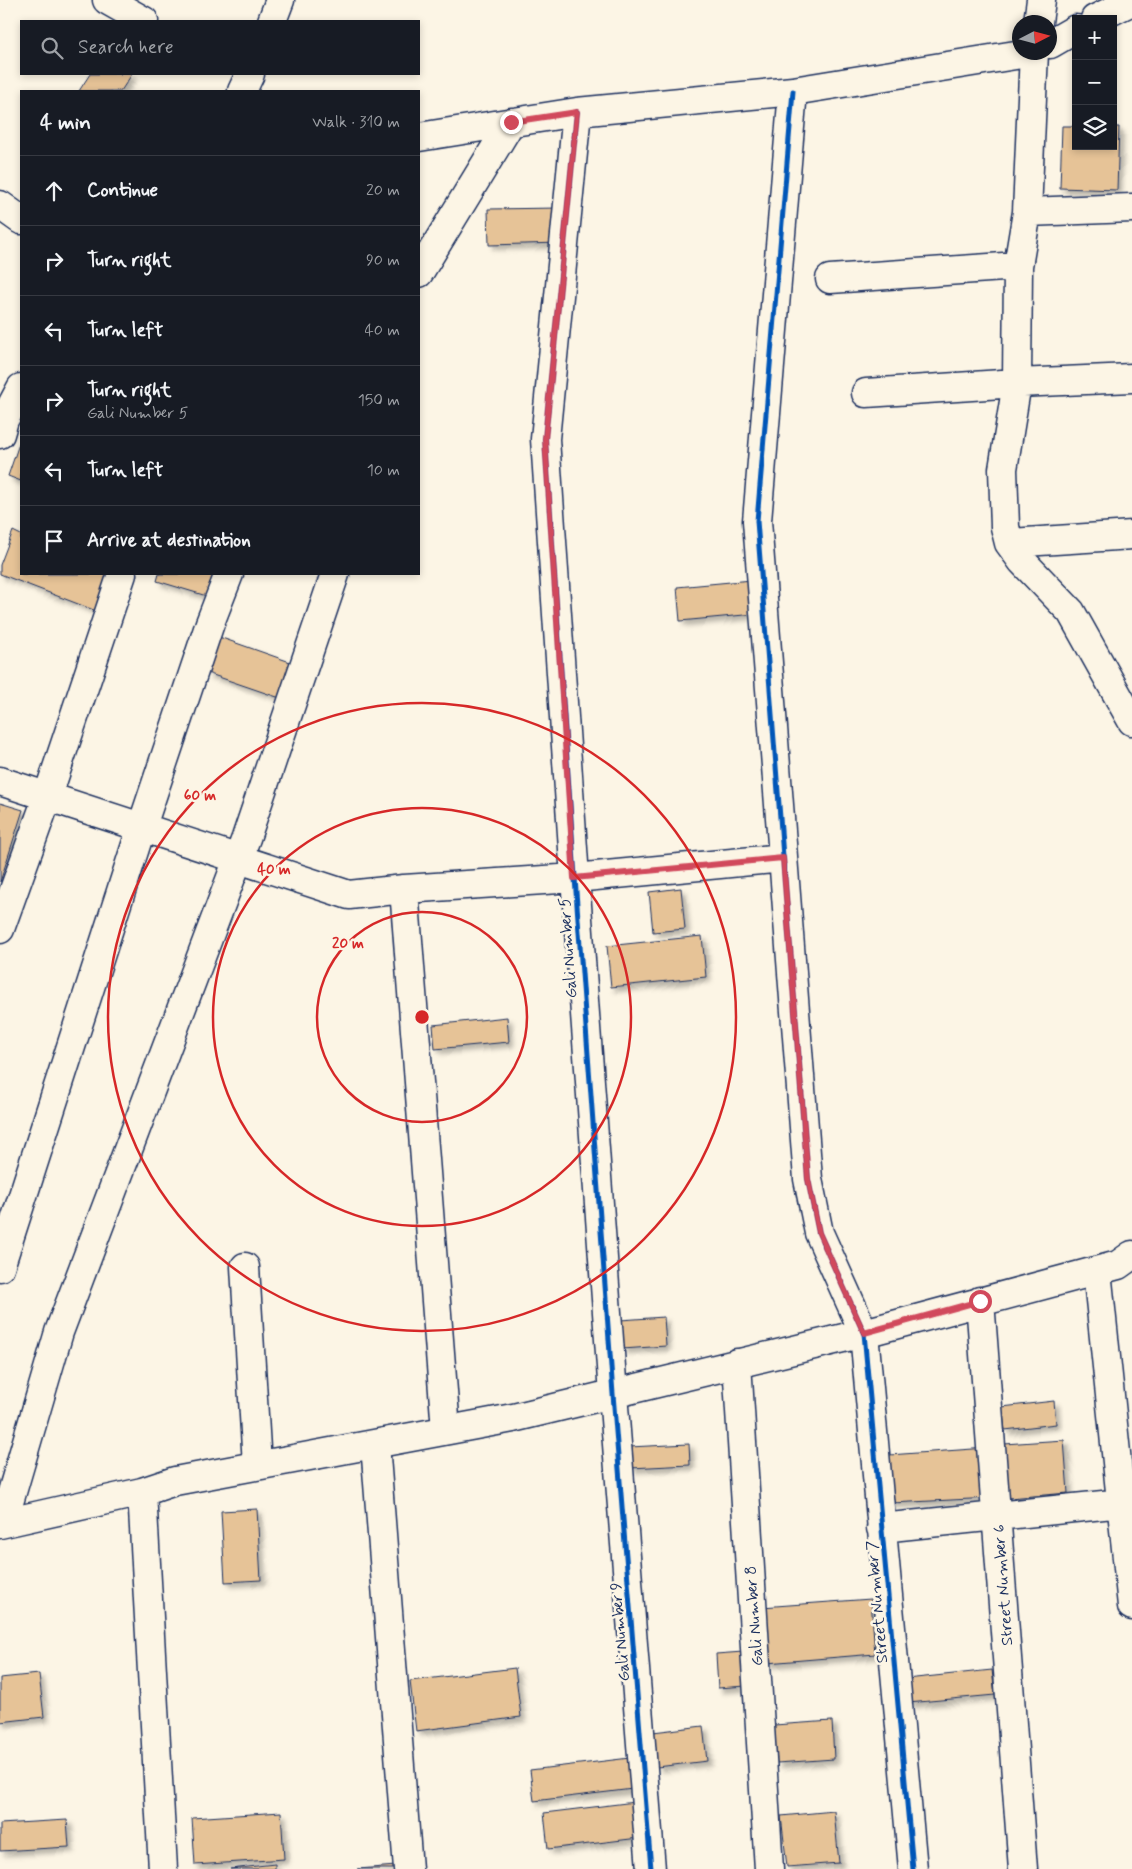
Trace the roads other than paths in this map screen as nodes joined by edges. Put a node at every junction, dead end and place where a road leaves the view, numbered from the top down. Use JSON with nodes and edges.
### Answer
{"nodes":[{"id":1,"x":107,"y":0,"type":"edge"},
{"id":2,"x":280,"y":0,"type":"edge"},
{"id":3,"x":1041,"y":0,"type":"edge"},
{"id":4,"x":1132,"y":1,"type":"edge"},
{"id":5,"x":1039,"y":15,"type":"edge"},
{"id":6,"x":1103,"y":15,"type":"edge"},
{"id":7,"x":142,"y":20,"type":"edge"},
{"id":8,"x":272,"y":20,"type":"edge"},
{"id":9,"x":1072,"y":31,"type":"edge"},
{"id":10,"x":1057,"y":40,"type":"edge"},
{"id":11,"x":1012,"y":56,"type":"edge"},
{"id":12,"x":1034,"y":60,"type":"edge"},
{"id":13,"x":793,"y":91,"type":"junction"},
{"id":14,"x":577,"y":112,"type":"junction"},
{"id":15,"x":511,"y":122,"type":"junction"},
{"id":16,"x":420,"y":136,"type":"edge"},
{"id":17,"x":0,"y":205,"type":"edge"},
{"id":18,"x":1132,"y":208,"type":"edge"},
{"id":19,"x":1027,"y":212,"type":"junction"},
{"id":20,"x":20,"y":219,"type":"edge"},
{"id":21,"x":1018,"y":266,"type":"junction"},
{"id":22,"x":420,"y":270,"type":"edge"},
{"id":23,"x":830,"y":279,"type":"dead end"},
{"id":24,"x":1132,"y":378,"type":"edge"},
{"id":25,"x":1017,"y":383,"type":"junction"},
{"id":26,"x":20,"y":390,"type":"edge"},
{"id":27,"x":866,"y":393,"type":"dead end"},
{"id":28,"x":0,"y":434,"type":"edge"},
{"id":29,"x":1132,"y":535,"type":"edge"},
{"id":30,"x":1009,"y":543,"type":"junction"},
{"id":31,"x":122,"y":575,"type":"edge"},
{"id":32,"x":229,"y":575,"type":"edge"},
{"id":33,"x":335,"y":575,"type":"edge"},
{"id":34,"x":1132,"y":721,"type":"edge"},
{"id":35,"x":0,"y":782,"type":"edge"},
{"id":36,"x":47,"y":798,"type":"junction"},
{"id":37,"x":142,"y":826,"type":"junction"},
{"id":38,"x":237,"y":858,"type":"junction"},
{"id":39,"x":783,"y":858,"type":"junction"},
{"id":40,"x":574,"y":878,"type":"junction"},
{"id":41,"x":404,"y":889,"type":"junction"},
{"id":42,"x":0,"y":930,"type":"edge"},
{"id":43,"x":1132,"y":1256,"type":"edge"},
{"id":44,"x":0,"y":1267,"type":"edge"},
{"id":45,"x":245,"y":1268,"type":"dead end"},
{"id":46,"x":1097,"y":1270,"type":"junction"},
{"id":47,"x":980,"y":1301,"type":"junction"},
{"id":48,"x":864,"y":1333,"type":"junction"},
{"id":49,"x":737,"y":1363,"type":"junction"},
{"id":50,"x":613,"y":1394,"type":"junction"},
{"id":51,"x":446,"y":1430,"type":"junction"},
{"id":52,"x":375,"y":1444,"type":"junction"},
{"id":53,"x":257,"y":1465,"type":"junction"},
{"id":54,"x":142,"y":1492,"type":"junction"},
{"id":55,"x":1127,"y":1503,"type":"edge"},
{"id":56,"x":997,"y":1516,"type":"junction"},
{"id":57,"x":1,"y":1523,"type":"edge"},
{"id":58,"x":881,"y":1528,"type":"junction"},
{"id":59,"x":1132,"y":1606,"type":"edge"},
{"id":60,"x":163,"y":1869,"type":"edge"},
{"id":61,"x":408,"y":1869,"type":"edge"},
{"id":62,"x":651,"y":1869,"type":"edge"},
{"id":63,"x":769,"y":1869,"type":"edge"},
{"id":64,"x":913,"y":1869,"type":"edge"},
{"id":65,"x":1023,"y":1869,"type":"edge"}],
"edges":[{"from":1,"to":7,"type":"street"},
{"from":2,"to":8,"type":"street"},
{"from":3,"to":5,"type":"street"},
{"from":4,"to":6,"type":"street"},
{"from":9,"to":10,"type":"street"},
{"from":11,"to":13,"type":"street"},
{"from":12,"to":19,"type":"street"},
{"from":13,"to":14,"type":"street"},
{"from":13,"to":39,"type":"street","name":"Street Number 7"},
{"from":14,"to":15,"type":"street"},
{"from":14,"to":40,"type":"street","name":"Gali Number 5"},
{"from":15,"to":16,"type":"street"},
{"from":15,"to":22,"type":"street"},
{"from":17,"to":20,"type":"street"},
{"from":18,"to":19,"type":"street"},
{"from":19,"to":21,"type":"street"},
{"from":21,"to":23,"type":"street"},
{"from":21,"to":25,"type":"street"},
{"from":24,"to":25,"type":"street"},
{"from":25,"to":27,"type":"street"},
{"from":25,"to":30,"type":"street"},
{"from":26,"to":28,"type":"street"},
{"from":29,"to":30,"type":"street"},
{"from":30,"to":34,"type":"street"},
{"from":31,"to":36,"type":"street"},
{"from":32,"to":37,"type":"street"},
{"from":33,"to":38,"type":"street"},
{"from":35,"to":36,"type":"street"},
{"from":36,"to":37,"type":"street"},
{"from":36,"to":42,"type":"street"},
{"from":37,"to":38,"type":"street"},
{"from":37,"to":44,"type":"street"},
{"from":38,"to":41,"type":"street"},
{"from":38,"to":57,"type":"street"},
{"from":39,"to":40,"type":"street"},
{"from":39,"to":48,"type":"street","name":"Street Number 7"},
{"from":40,"to":41,"type":"street"},
{"from":40,"to":50,"type":"street","name":"Gali Number 5"},
{"from":41,"to":51,"type":"street"},
{"from":43,"to":46,"type":"street"},
{"from":45,"to":53,"type":"street"},
{"from":46,"to":47,"type":"street"},
{"from":46,"to":55,"type":"street"},
{"from":47,"to":48,"type":"street"},
{"from":47,"to":56,"type":"street","name":"Street Number 6"},
{"from":48,"to":49,"type":"street"},
{"from":48,"to":58,"type":"street","name":"Street Number 7"},
{"from":49,"to":50,"type":"street"},
{"from":49,"to":63,"type":"street","name":"Gali Number 8"},
{"from":50,"to":51,"type":"street"},
{"from":50,"to":62,"type":"street","name":"Gali Number 9"},
{"from":51,"to":52,"type":"street"},
{"from":52,"to":53,"type":"street"},
{"from":52,"to":61,"type":"street"},
{"from":53,"to":54,"type":"street"},
{"from":54,"to":57,"type":"street"},
{"from":54,"to":60,"type":"street"},
{"from":55,"to":56,"type":"street"},
{"from":55,"to":59,"type":"street"},
{"from":56,"to":58,"type":"street"},
{"from":56,"to":65,"type":"street","name":"Street Number 6"},
{"from":58,"to":64,"type":"street","name":"Street Number 7"}]}
